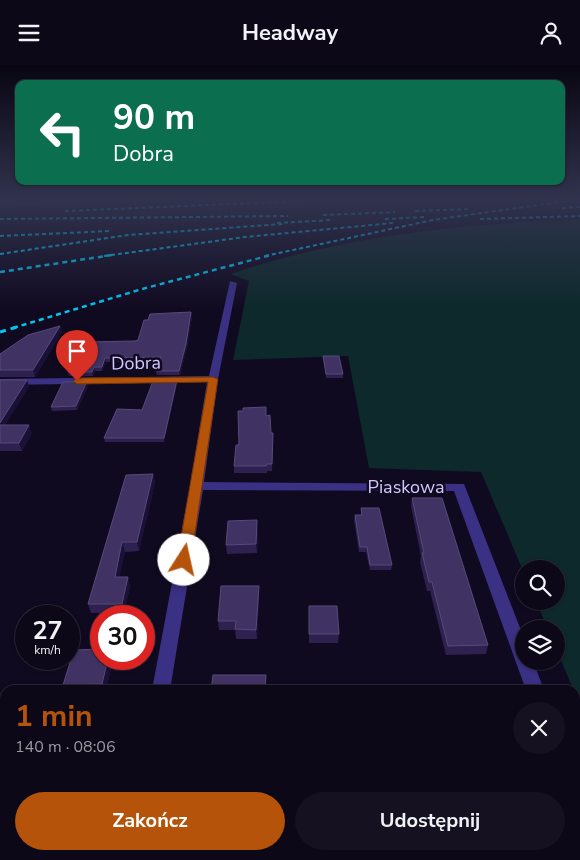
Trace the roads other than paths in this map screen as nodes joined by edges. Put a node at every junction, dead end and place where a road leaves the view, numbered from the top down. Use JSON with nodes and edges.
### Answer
{"nodes":[{"id":1,"x":233,"y":283,"type":"dead end"},
{"id":2,"x":213,"y":379,"type":"junction"},
{"id":3,"x":0,"y":382,"type":"edge"},
{"id":4,"x":197,"y":486,"type":"junction"},
{"id":5,"x":515,"y":637,"type":"edge"},
{"id":6,"x":527,"y":670,"type":"edge"},
{"id":7,"x":162,"y":685,"type":"edge"},
{"id":8,"x":533,"y":685,"type":"edge"}],
"edges":[{"from":1,"to":2,"type":"street"},
{"from":2,"to":3,"type":"street","name":"Dobra"},
{"from":2,"to":4,"type":"street"},
{"from":4,"to":5,"type":"street","name":"Piaskowa"},
{"from":4,"to":7,"type":"street"},
{"from":6,"to":8,"type":"street","name":"Piaskowa"}]}
